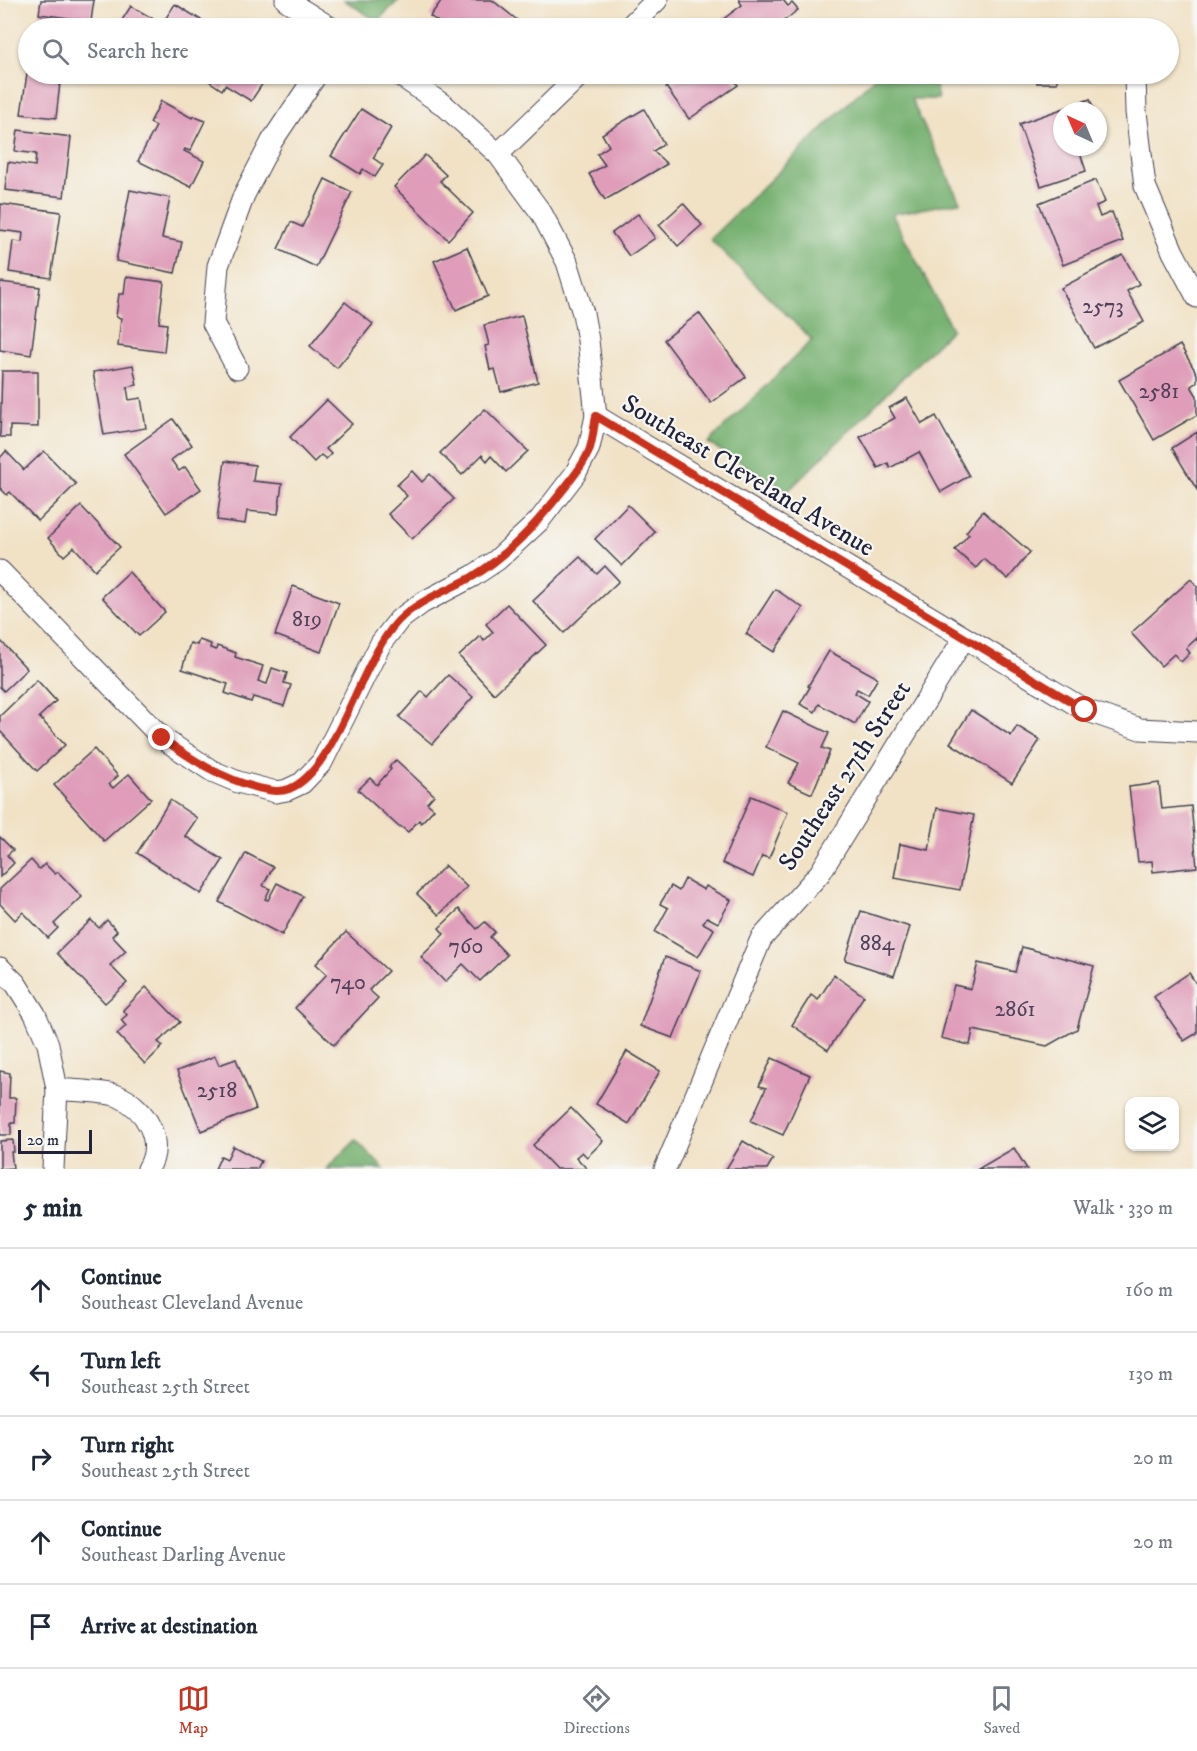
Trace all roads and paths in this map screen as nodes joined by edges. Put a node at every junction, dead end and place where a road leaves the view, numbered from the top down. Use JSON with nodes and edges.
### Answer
{"nodes":[{"id":1,"x":286,"y":0,"type":"edge"},
{"id":2,"x":657,"y":0,"type":"edge"},
{"id":3,"x":315,"y":18,"type":"edge"},
{"id":4,"x":638,"y":18,"type":"edge"},
{"id":5,"x":310,"y":84,"type":"edge"},
{"id":6,"x":413,"y":84,"type":"edge"},
{"id":7,"x":571,"y":84,"type":"edge"},
{"id":8,"x":1135,"y":84,"type":"edge"},
{"id":9,"x":498,"y":154,"type":"junction"},
{"id":10,"x":1197,"y":297,"type":"edge"},
{"id":11,"x":237,"y":368,"type":"dead end"},
{"id":12,"x":596,"y":416,"type":"junction"},
{"id":13,"x":0,"y":571,"type":"edge"},
{"id":14,"x":964,"y":638,"type":"junction"},
{"id":15,"x":1197,"y":732,"type":"edge"},
{"id":16,"x":0,"y":968,"type":"edge"},
{"id":17,"x":57,"y":1089,"type":"junction"},
{"id":18,"x":52,"y":1169,"type":"edge"},
{"id":19,"x":148,"y":1169,"type":"edge"},
{"id":20,"x":665,"y":1169,"type":"edge"}],
"edges":[{"from":1,"to":3,"type":"street"},
{"from":2,"to":4,"type":"street"},
{"from":5,"to":11,"type":"street"},
{"from":6,"to":9,"type":"street","name":"Southeast Cleveland Avenue"},
{"from":7,"to":9,"type":"street"},
{"from":8,"to":10,"type":"street"},
{"from":9,"to":12,"type":"street","name":"Southeast Cleveland Avenue"},
{"from":12,"to":13,"type":"street"},
{"from":12,"to":14,"type":"street","name":"Southeast Cleveland Avenue"},
{"from":14,"to":15,"type":"street","name":"Southeast Cleveland Avenue"},
{"from":14,"to":20,"type":"street","name":"Southeast 27th Street"},
{"from":16,"to":17,"type":"street"},
{"from":17,"to":18,"type":"street"},
{"from":17,"to":19,"type":"street"}]}
